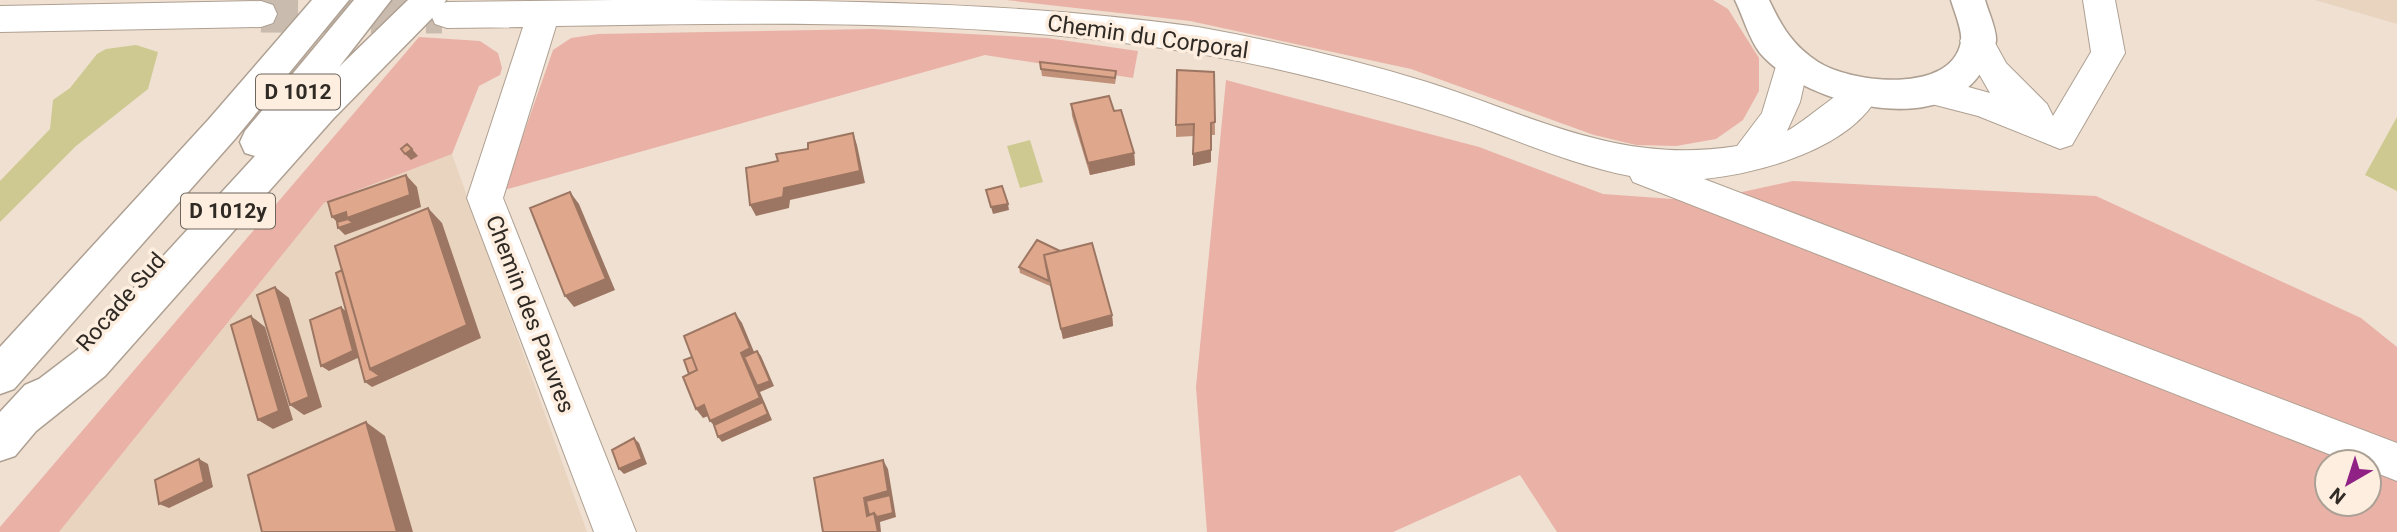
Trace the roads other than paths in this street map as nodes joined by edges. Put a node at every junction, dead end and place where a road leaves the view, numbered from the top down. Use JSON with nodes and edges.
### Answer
{"nodes":[{"id":1,"x":332,"y":0,"type":"edge"},
{"id":2,"x":374,"y":0,"type":"edge"},
{"id":3,"x":1752,"y":0,"type":"edge"},
{"id":4,"x":1968,"y":0,"type":"edge"},
{"id":5,"x":2077,"y":0,"type":"edge"},
{"id":6,"x":2099,"y":0,"type":"edge"},
{"id":7,"x":107,"y":8,"type":"edge"},
{"id":8,"x":438,"y":8,"type":"edge"},
{"id":9,"x":543,"y":14,"type":"junction"},
{"id":10,"x":261,"y":15,"type":"tunnel mouth"},
{"id":11,"x":0,"y":19,"type":"edge"},
{"id":12,"x":2106,"y":38,"type":"junction"},
{"id":13,"x":1977,"y":41,"type":"junction"},
{"id":14,"x":1792,"y":62,"type":"junction"},
{"id":15,"x":1932,"y":91,"type":"junction"},
{"id":16,"x":1862,"y":94,"type":"junction"},
{"id":17,"x":2060,"y":135,"type":"junction"},
{"id":18,"x":1749,"y":156,"type":"junction"},
{"id":19,"x":1608,"y":158,"type":"junction"},
{"id":20,"x":0,"y":376,"type":"edge"},
{"id":21,"x":12,"y":429,"type":"edge"},
{"id":22,"x":2397,"y":462,"type":"edge"},
{"id":23,"x":615,"y":532,"type":"edge"}],
"edges":[{"from":1,"to":20,"type":"main road","name":"Rocade Sud","number":"D 1012"},
{"from":2,"to":21,"type":"main road","name":"Rocade Sud","number":"D 1012"},
{"from":3,"to":14,"type":"main road"},
{"from":4,"to":13,"type":"main road"},
{"from":5,"to":12,"type":"street"},
{"from":6,"to":12,"type":"street"},
{"from":7,"to":10,"type":"street"},
{"from":7,"to":11,"type":"street"},
{"from":8,"to":9,"type":"street","name":"Chemin du Corporal"},
{"from":8,"to":21,"type":"main road","number":"D 1012y"},
{"from":9,"to":19,"type":"street","name":"Chemin du Corporal"},
{"from":9,"to":23,"type":"street","name":"Chemin des Pauvres"},
{"from":12,"to":17,"type":"street"},
{"from":13,"to":15,"type":"main road"},
{"from":13,"to":17,"type":"street"},
{"from":14,"to":16,"type":"main road"},
{"from":14,"to":18,"type":"street"},
{"from":15,"to":16,"type":"main road"},
{"from":15,"to":17,"type":"street"},
{"from":16,"to":18,"type":"street","name":"Chemin du Corporal"},
{"from":18,"to":19,"type":"street","name":"Chemin du Corporal"},
{"from":19,"to":22,"type":"street"}]}
